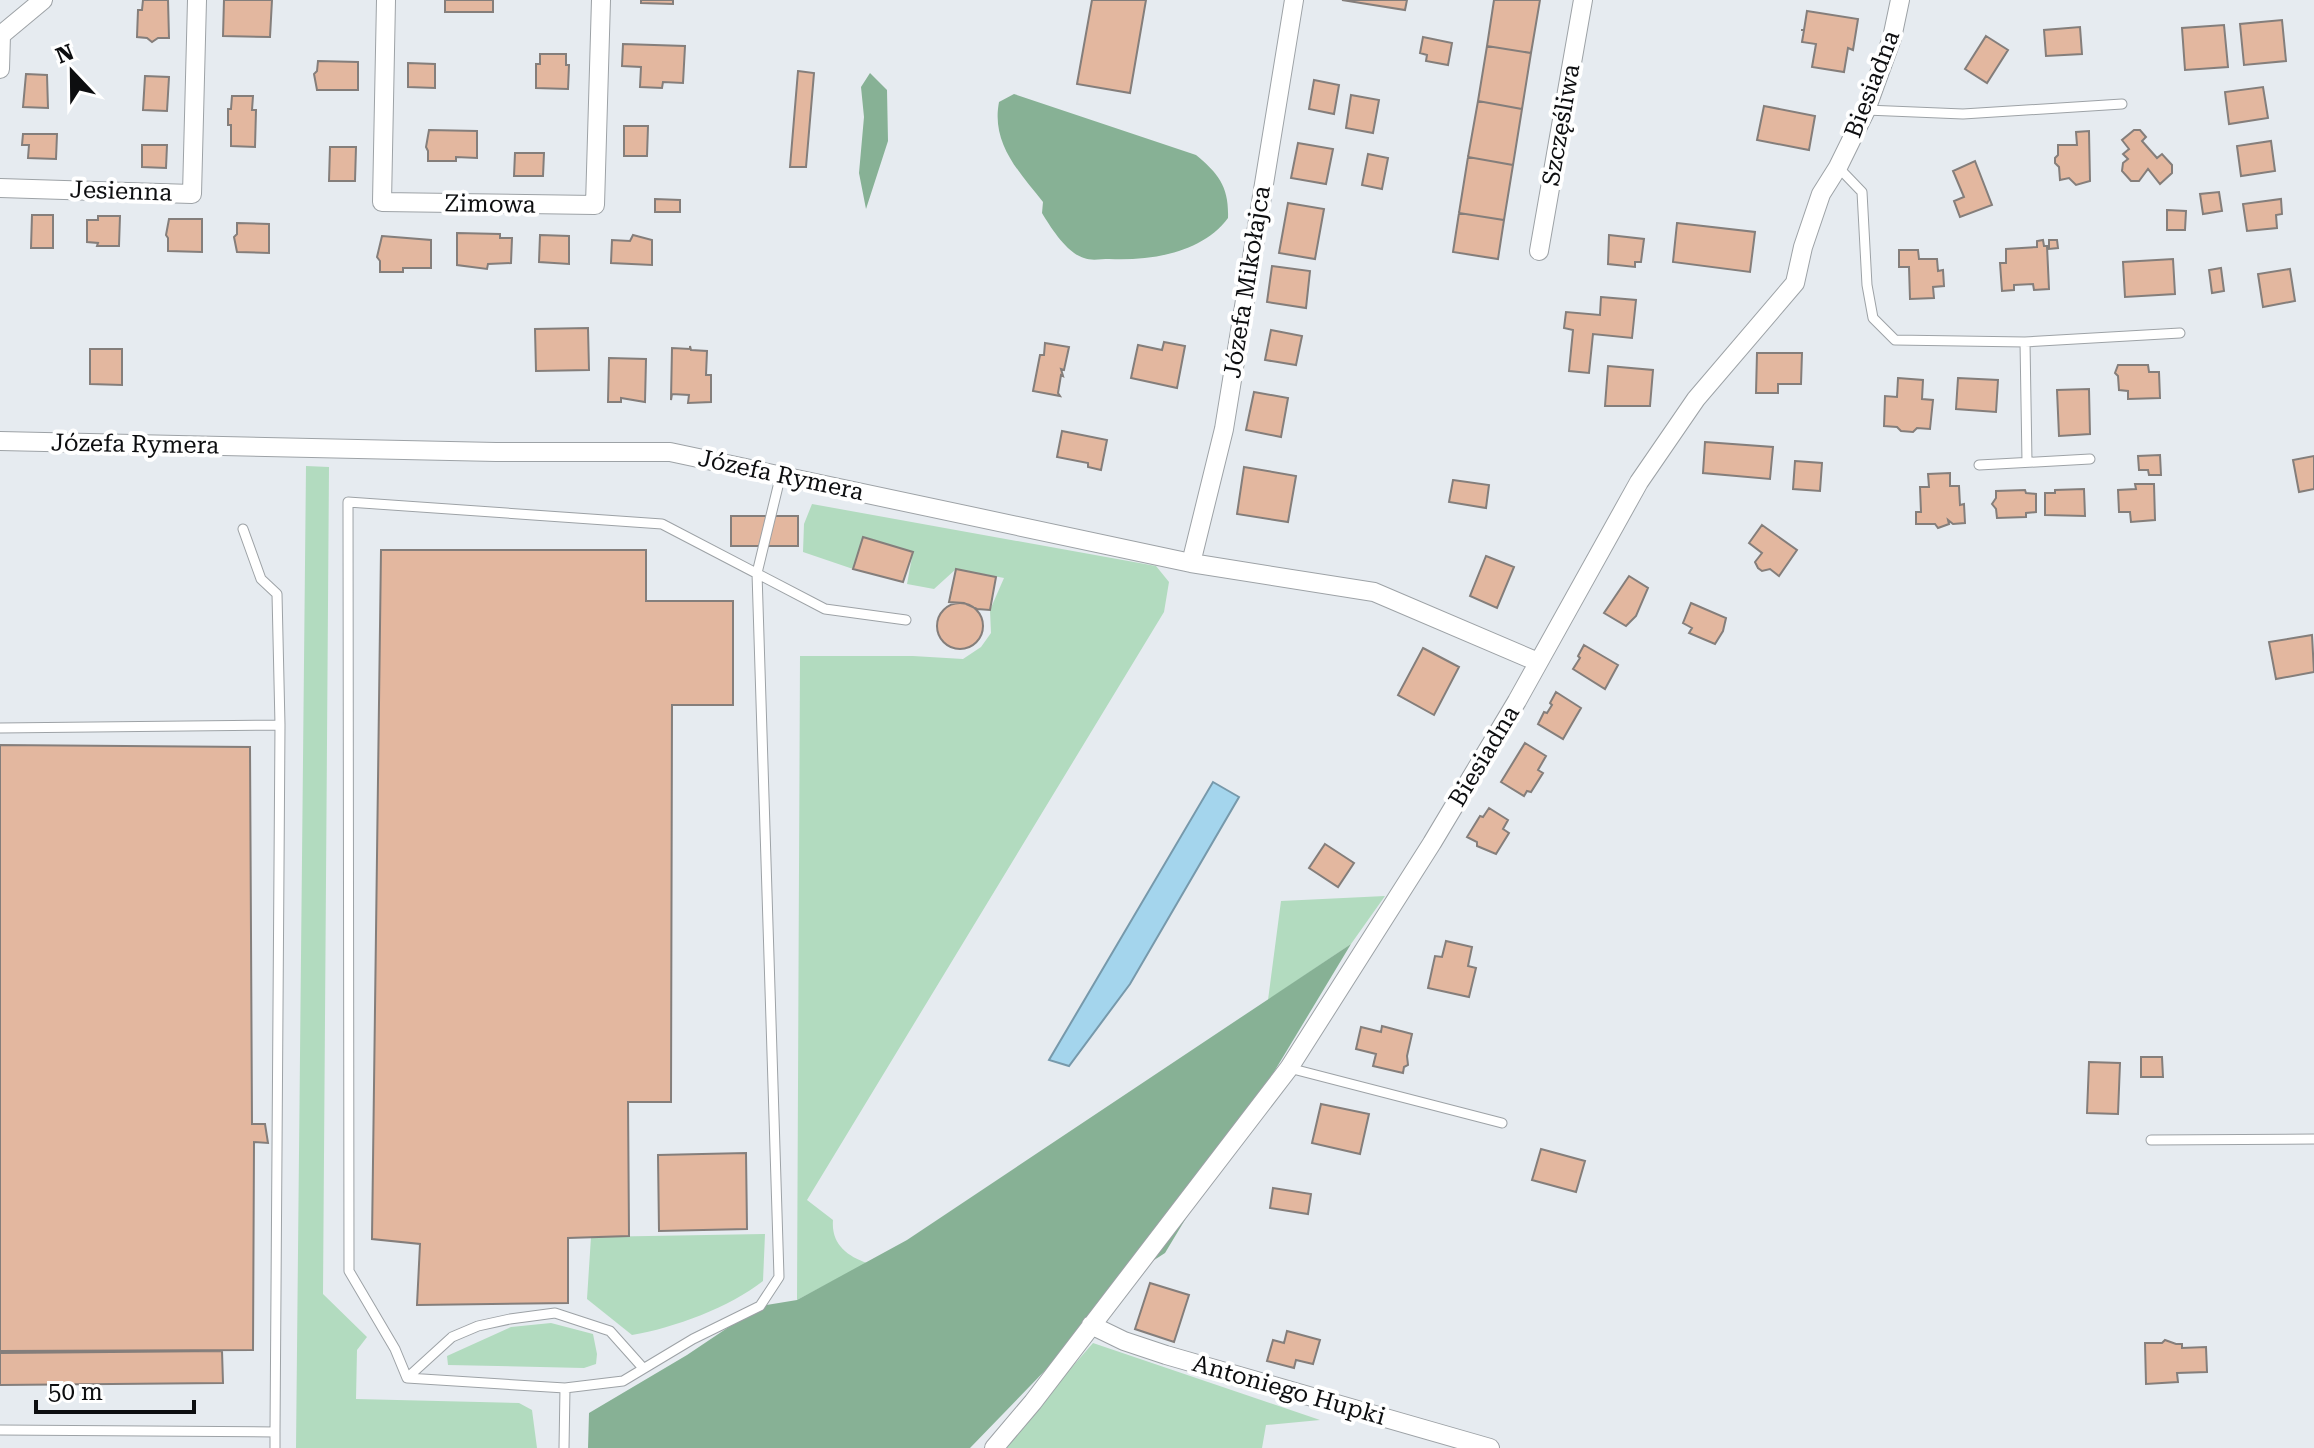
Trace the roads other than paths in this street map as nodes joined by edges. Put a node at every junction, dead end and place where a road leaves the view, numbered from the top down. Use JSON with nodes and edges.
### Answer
{"nodes":[{"id":1,"x":43,"y":0,"type":"edge"},
{"id":2,"x":197,"y":0,"type":"edge"},
{"id":3,"x":386,"y":0,"type":"edge"},
{"id":4,"x":601,"y":0,"type":"edge"},
{"id":5,"x":1294,"y":0,"type":"edge"},
{"id":6,"x":1583,"y":0,"type":"edge"},
{"id":7,"x":1900,"y":0,"type":"edge"},
{"id":8,"x":0,"y":69,"type":"edge"},
{"id":9,"x":2122,"y":104,"type":"dead end"},
{"id":10,"x":1866,"y":110,"type":"junction"},
{"id":11,"x":1838,"y":167,"type":"junction"},
{"id":12,"x":0,"y":188,"type":"edge"},
{"id":13,"x":1539,"y":251,"type":"dead end"},
{"id":14,"x":2180,"y":333,"type":"dead end"},
{"id":15,"x":2025,"y":342,"type":"junction"},
{"id":16,"x":0,"y":441,"type":"edge"},
{"id":17,"x":2090,"y":459,"type":"dead end"},
{"id":18,"x":2027,"y":462,"type":"junction"},
{"id":19,"x":1979,"y":465,"type":"dead end"},
{"id":20,"x":781,"y":474,"type":"junction"},
{"id":21,"x":243,"y":529,"type":"dead end"},
{"id":22,"x":1191,"y":563,"type":"junction"},
{"id":23,"x":757,"y":573,"type":"junction"},
{"id":24,"x":906,"y":620,"type":"dead end"},
{"id":25,"x":1538,"y":662,"type":"junction"},
{"id":26,"x":280,"y":725,"type":"junction"},
{"id":27,"x":0,"y":728,"type":"edge"},
{"id":28,"x":1289,"y":1068,"type":"junction"},
{"id":29,"x":1502,"y":1123,"type":"dead end"},
{"id":30,"x":2314,"y":1139,"type":"edge"},
{"id":31,"x":2151,"y":1140,"type":"dead end"},
{"id":32,"x":1091,"y":1325,"type":"junction"},
{"id":33,"x":643,"y":1368,"type":"junction"},
{"id":34,"x":407,"y":1378,"type":"junction"},
{"id":35,"x":565,"y":1388,"type":"junction"},
{"id":36,"x":0,"y":1430,"type":"edge"},
{"id":37,"x":275,"y":1432,"type":"junction"},
{"id":38,"x":275,"y":1448,"type":"edge"},
{"id":39,"x":564,"y":1448,"type":"edge"},
{"id":40,"x":994,"y":1448,"type":"edge"},
{"id":41,"x":1490,"y":1448,"type":"edge"}],
"edges":[{"from":1,"to":8,"type":"street"},
{"from":2,"to":12,"type":"street","name":"Jesienna"},
{"from":3,"to":4,"type":"street","name":"Zimowa"},
{"from":5,"to":22,"type":"street","name":"Józefa Mikołajca"},
{"from":6,"to":13,"type":"street","name":"Szczęśliwa"},
{"from":7,"to":10,"type":"street","name":"Biesiadna"},
{"from":9,"to":10,"type":"lane"},
{"from":10,"to":11,"type":"street","name":"Biesiadna"},
{"from":11,"to":15,"type":"lane","name":"Biesiadna"},
{"from":11,"to":25,"type":"street","name":"Biesiadna"},
{"from":14,"to":15,"type":"lane","name":"Biesiadna"},
{"from":15,"to":18,"type":"lane"},
{"from":16,"to":20,"type":"street","name":"Józefa Rymera"},
{"from":17,"to":18,"type":"lane"},
{"from":18,"to":19,"type":"lane"},
{"from":20,"to":22,"type":"street","name":"Józefa Rymera"},
{"from":20,"to":23,"type":"lane"},
{"from":21,"to":26,"type":"lane"},
{"from":22,"to":25,"type":"street","name":"Józefa Rymera"},
{"from":23,"to":24,"type":"lane"},
{"from":23,"to":33,"type":"lane"},
{"from":23,"to":34,"type":"lane"},
{"from":25,"to":28,"type":"street","name":"Biesiadna"},
{"from":26,"to":27,"type":"lane"},
{"from":26,"to":37,"type":"lane"},
{"from":28,"to":29,"type":"lane"},
{"from":28,"to":32,"type":"street","name":"Biesiadna"},
{"from":30,"to":31,"type":"lane"},
{"from":32,"to":40,"type":"street","name":"Biesiadna"},
{"from":32,"to":41,"type":"street","name":"Antoniego Hupki"},
{"from":33,"to":34,"type":"lane"},
{"from":33,"to":35,"type":"lane"},
{"from":34,"to":35,"type":"lane"},
{"from":35,"to":39,"type":"lane"},
{"from":36,"to":37,"type":"lane"},
{"from":37,"to":38,"type":"lane"}]}
